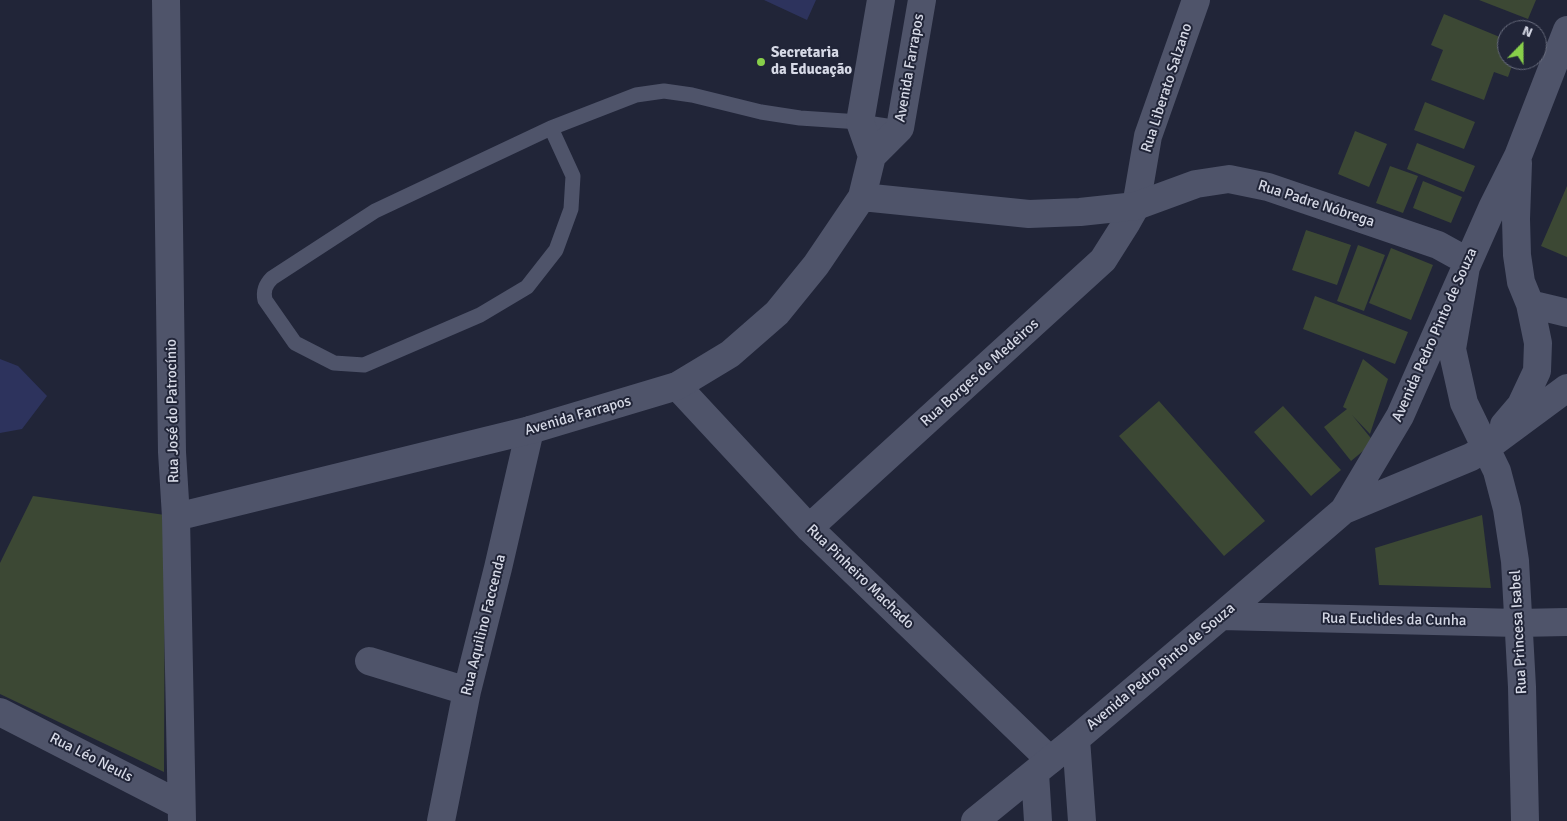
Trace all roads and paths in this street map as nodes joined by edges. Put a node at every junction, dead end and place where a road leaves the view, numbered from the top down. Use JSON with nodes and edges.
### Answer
{"nodes":[{"id":1,"x":166,"y":0,"type":"edge"},
{"id":2,"x":881,"y":0,"type":"edge"},
{"id":3,"x":922,"y":0,"type":"edge"},
{"id":4,"x":1196,"y":0,"type":"edge"},
{"id":5,"x":1567,"y":30,"type":"edge"},
{"id":6,"x":860,"y":122,"type":"junction"},
{"id":7,"x":551,"y":128,"type":"junction"},
{"id":8,"x":900,"y":128,"type":"junction"},
{"id":9,"x":872,"y":156,"type":"junction"},
{"id":10,"x":1518,"y":156,"type":"junction"},
{"id":11,"x":862,"y":197,"type":"junction"},
{"id":12,"x":1136,"y":206,"type":"junction"},
{"id":13,"x":1467,"y":261,"type":"junction"},
{"id":14,"x":1530,"y":304,"type":"junction"},
{"id":15,"x":1567,"y":314,"type":"edge"},
{"id":16,"x":678,"y":386,"type":"junction"},
{"id":17,"x":1567,"y":388,"type":"edge"},
{"id":18,"x":530,"y":430,"type":"junction"},
{"id":19,"x":1486,"y":448,"type":"junction"},
{"id":20,"x":1344,"y":510,"type":"junction"},
{"id":21,"x":176,"y":517,"type":"junction"},
{"id":22,"x":809,"y":528,"type":"junction"},
{"id":23,"x":1221,"y":616,"type":"junction"},
{"id":24,"x":1567,"y":622,"type":"edge"},
{"id":25,"x":1518,"y":623,"type":"junction"},
{"id":26,"x":369,"y":661,"type":"dead end"},
{"id":27,"x":467,"y":690,"type":"junction"},
{"id":28,"x":0,"y":712,"type":"edge"},
{"id":29,"x":1076,"y":739,"type":"junction"},
{"id":30,"x":1042,"y":767,"type":"junction"},
{"id":31,"x":182,"y":813,"type":"edge"},
{"id":32,"x":441,"y":821,"type":"edge"},
{"id":33,"x":976,"y":821,"type":"edge"},
{"id":34,"x":1038,"y":821,"type":"edge"},
{"id":35,"x":1082,"y":821,"type":"edge"},
{"id":36,"x":1525,"y":821,"type":"edge"}],
"edges":[{"from":1,"to":21,"type":"street","name":"Rua José do Patrocínio"},
{"from":2,"to":6,"type":"street"},
{"from":3,"to":8,"type":"street","name":"Avenida Farrapos"},
{"from":4,"to":12,"type":"street","name":"Rua Liberato Salzano"},
{"from":5,"to":10,"type":"street","name":"Avenida Pedro Pinto de Souza"},
{"from":6,"to":7,"type":"lane"},
{"from":6,"to":8,"type":"lane"},
{"from":6,"to":9,"type":"street"},
{"from":7,"to":7,"type":"lane"},
{"from":8,"to":9,"type":"street","name":"Avenida Farrapos"},
{"from":9,"to":11,"type":"street","name":"Avenida Farrapos"},
{"from":10,"to":13,"type":"street","name":"Avenida Pedro Pinto de Souza"},
{"from":10,"to":14,"type":"street","name":"Avenida Pedro Pinto de Souza"},
{"from":11,"to":12,"type":"street","name":"Rua Padre Nóbrega"},
{"from":11,"to":16,"type":"street","name":"Avenida Farrapos"},
{"from":12,"to":13,"type":"street","name":"Rua Padre Nóbrega"},
{"from":12,"to":22,"type":"street","name":"Rua Borges de Medeiros"},
{"from":13,"to":19,"type":"street","name":"Rua Princesa Isabel"},
{"from":13,"to":20,"type":"street","name":"Avenida Pedro Pinto de Souza"},
{"from":14,"to":15,"type":"street"},
{"from":14,"to":19,"type":"street","name":"Avenida Pedro Pinto de Souza"},
{"from":16,"to":18,"type":"street","name":"Avenida Farrapos"},
{"from":16,"to":22,"type":"street","name":"Rua Pinheiro Machado"},
{"from":17,"to":19,"type":"street"},
{"from":18,"to":21,"type":"street","name":"Avenida Farrapos"},
{"from":18,"to":27,"type":"street","name":"Rua Aquilino Faccenda"},
{"from":19,"to":20,"type":"street","name":"Avenida Pedro Pinto de Souza"},
{"from":19,"to":25,"type":"street","name":"Rua Princesa Isabel"},
{"from":20,"to":23,"type":"street","name":"Avenida Pedro Pinto de Souza"},
{"from":21,"to":31,"type":"street","name":"Rua José do Patrocínio"},
{"from":22,"to":30,"type":"street","name":"Rua Pinheiro Machado"},
{"from":23,"to":25,"type":"street","name":"Rua Euclides da Cunha"},
{"from":23,"to":29,"type":"street","name":"Avenida Pedro Pinto de Souza"},
{"from":24,"to":25,"type":"street","name":"Rua Euclides da Cunha"},
{"from":25,"to":36,"type":"street","name":"Rua Princesa Isabel"},
{"from":26,"to":27,"type":"street"},
{"from":27,"to":32,"type":"street","name":"Rua Aquilino Faccenda"},
{"from":28,"to":31,"type":"street","name":"Rua Léo Neuls"},
{"from":29,"to":30,"type":"street","name":"Avenida Pedro Pinto de Souza"},
{"from":29,"to":35,"type":"street"},
{"from":30,"to":33,"type":"street","name":"Avenida Pedro Pinto de Souza"},
{"from":30,"to":34,"type":"street"}]}
